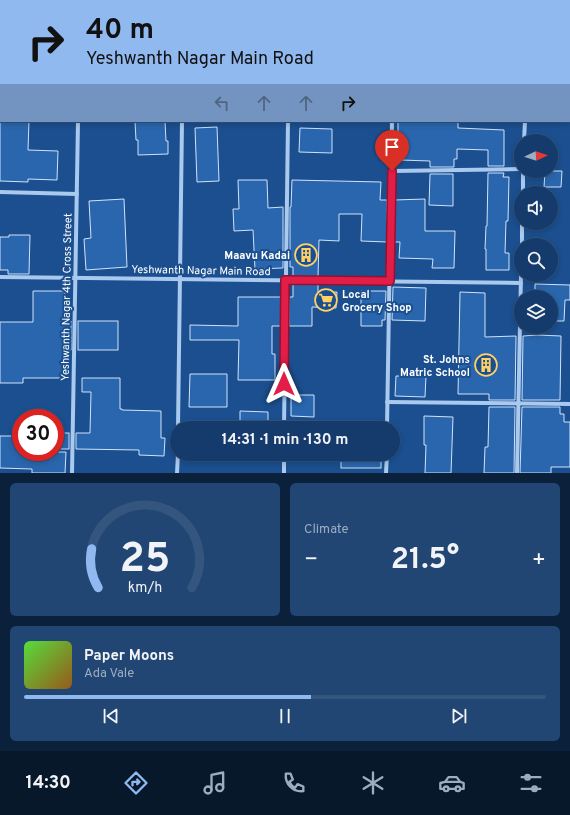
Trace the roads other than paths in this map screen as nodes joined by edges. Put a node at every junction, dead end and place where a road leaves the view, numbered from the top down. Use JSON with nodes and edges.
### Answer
{"nodes":[{"id":1,"x":78,"y":122,"type":"edge"},
{"id":2,"x":182,"y":122,"type":"edge"},
{"id":3,"x":288,"y":122,"type":"edge"},
{"id":4,"x":392,"y":122,"type":"edge"},
{"id":5,"x":525,"y":122,"type":"edge"},
{"id":6,"x":524,"y":134,"type":"edge"},
{"id":7,"x":514,"y":169,"type":"edge"},
{"id":8,"x":392,"y":171,"type":"junction"},
{"id":9,"x":0,"y":192,"type":"edge"},
{"id":10,"x":77,"y":194,"type":"junction"},
{"id":11,"x":0,"y":277,"type":"edge"},
{"id":12,"x":75,"y":278,"type":"junction"},
{"id":13,"x":180,"y":279,"type":"junction"},
{"id":14,"x":285,"y":280,"type":"junction"},
{"id":15,"x":390,"y":281,"type":"junction"},
{"id":16,"x":521,"y":283,"type":"joint"},
{"id":17,"x":387,"y":402,"type":"junction"},
{"id":18,"x":519,"y":403,"type":"junction"},
{"id":19,"x":570,"y":404,"type":"edge"},
{"id":20,"x":178,"y":421,"type":"edge"},
{"id":21,"x":284,"y":421,"type":"edge"},
{"id":22,"x":387,"y":421,"type":"edge"},
{"id":23,"x":178,"y":461,"type":"edge"},
{"id":24,"x":284,"y":461,"type":"edge"},
{"id":25,"x":387,"y":461,"type":"edge"},
{"id":26,"x":72,"y":473,"type":"edge"},
{"id":27,"x":178,"y":473,"type":"edge"},
{"id":28,"x":284,"y":473,"type":"edge"},
{"id":29,"x":386,"y":473,"type":"edge"},
{"id":30,"x":517,"y":473,"type":"edge"}],
"edges":[{"from":1,"to":10,"type":"street","name":"Yeshwanth Nagar 4th Cross Street"},
{"from":2,"to":13,"type":"street"},
{"from":3,"to":14,"type":"street"},
{"from":4,"to":8,"type":"street"},
{"from":5,"to":6,"type":"street"},
{"from":7,"to":8,"type":"street"},
{"from":8,"to":15,"type":"street"},
{"from":9,"to":10,"type":"street"},
{"from":10,"to":12,"type":"street","name":"Yeshwanth Nagar 4th Cross Street"},
{"from":11,"to":12,"type":"street","name":"Yeshwanth Nagar Main Road"},
{"from":12,"to":13,"type":"street","name":"Yeshwanth Nagar Main Road"},
{"from":12,"to":26,"type":"street","name":"Yeshwanth Nagar 4th Cross Street"},
{"from":13,"to":14,"type":"street","name":"Yeshwanth Nagar Main Road"},
{"from":13,"to":20,"type":"street"},
{"from":14,"to":15,"type":"street","name":"Yeshwanth Nagar Main Road"},
{"from":14,"to":21,"type":"street"},
{"from":15,"to":16,"type":"street","name":"Yeshwanth Nagar Main Road"},
{"from":15,"to":17,"type":"street"},
{"from":16,"to":18,"type":"street"},
{"from":17,"to":18,"type":"street"},
{"from":17,"to":22,"type":"street"},
{"from":18,"to":19,"type":"street"},
{"from":18,"to":30,"type":"street"},
{"from":23,"to":27,"type":"street"},
{"from":24,"to":28,"type":"street"},
{"from":25,"to":29,"type":"street"}]}
